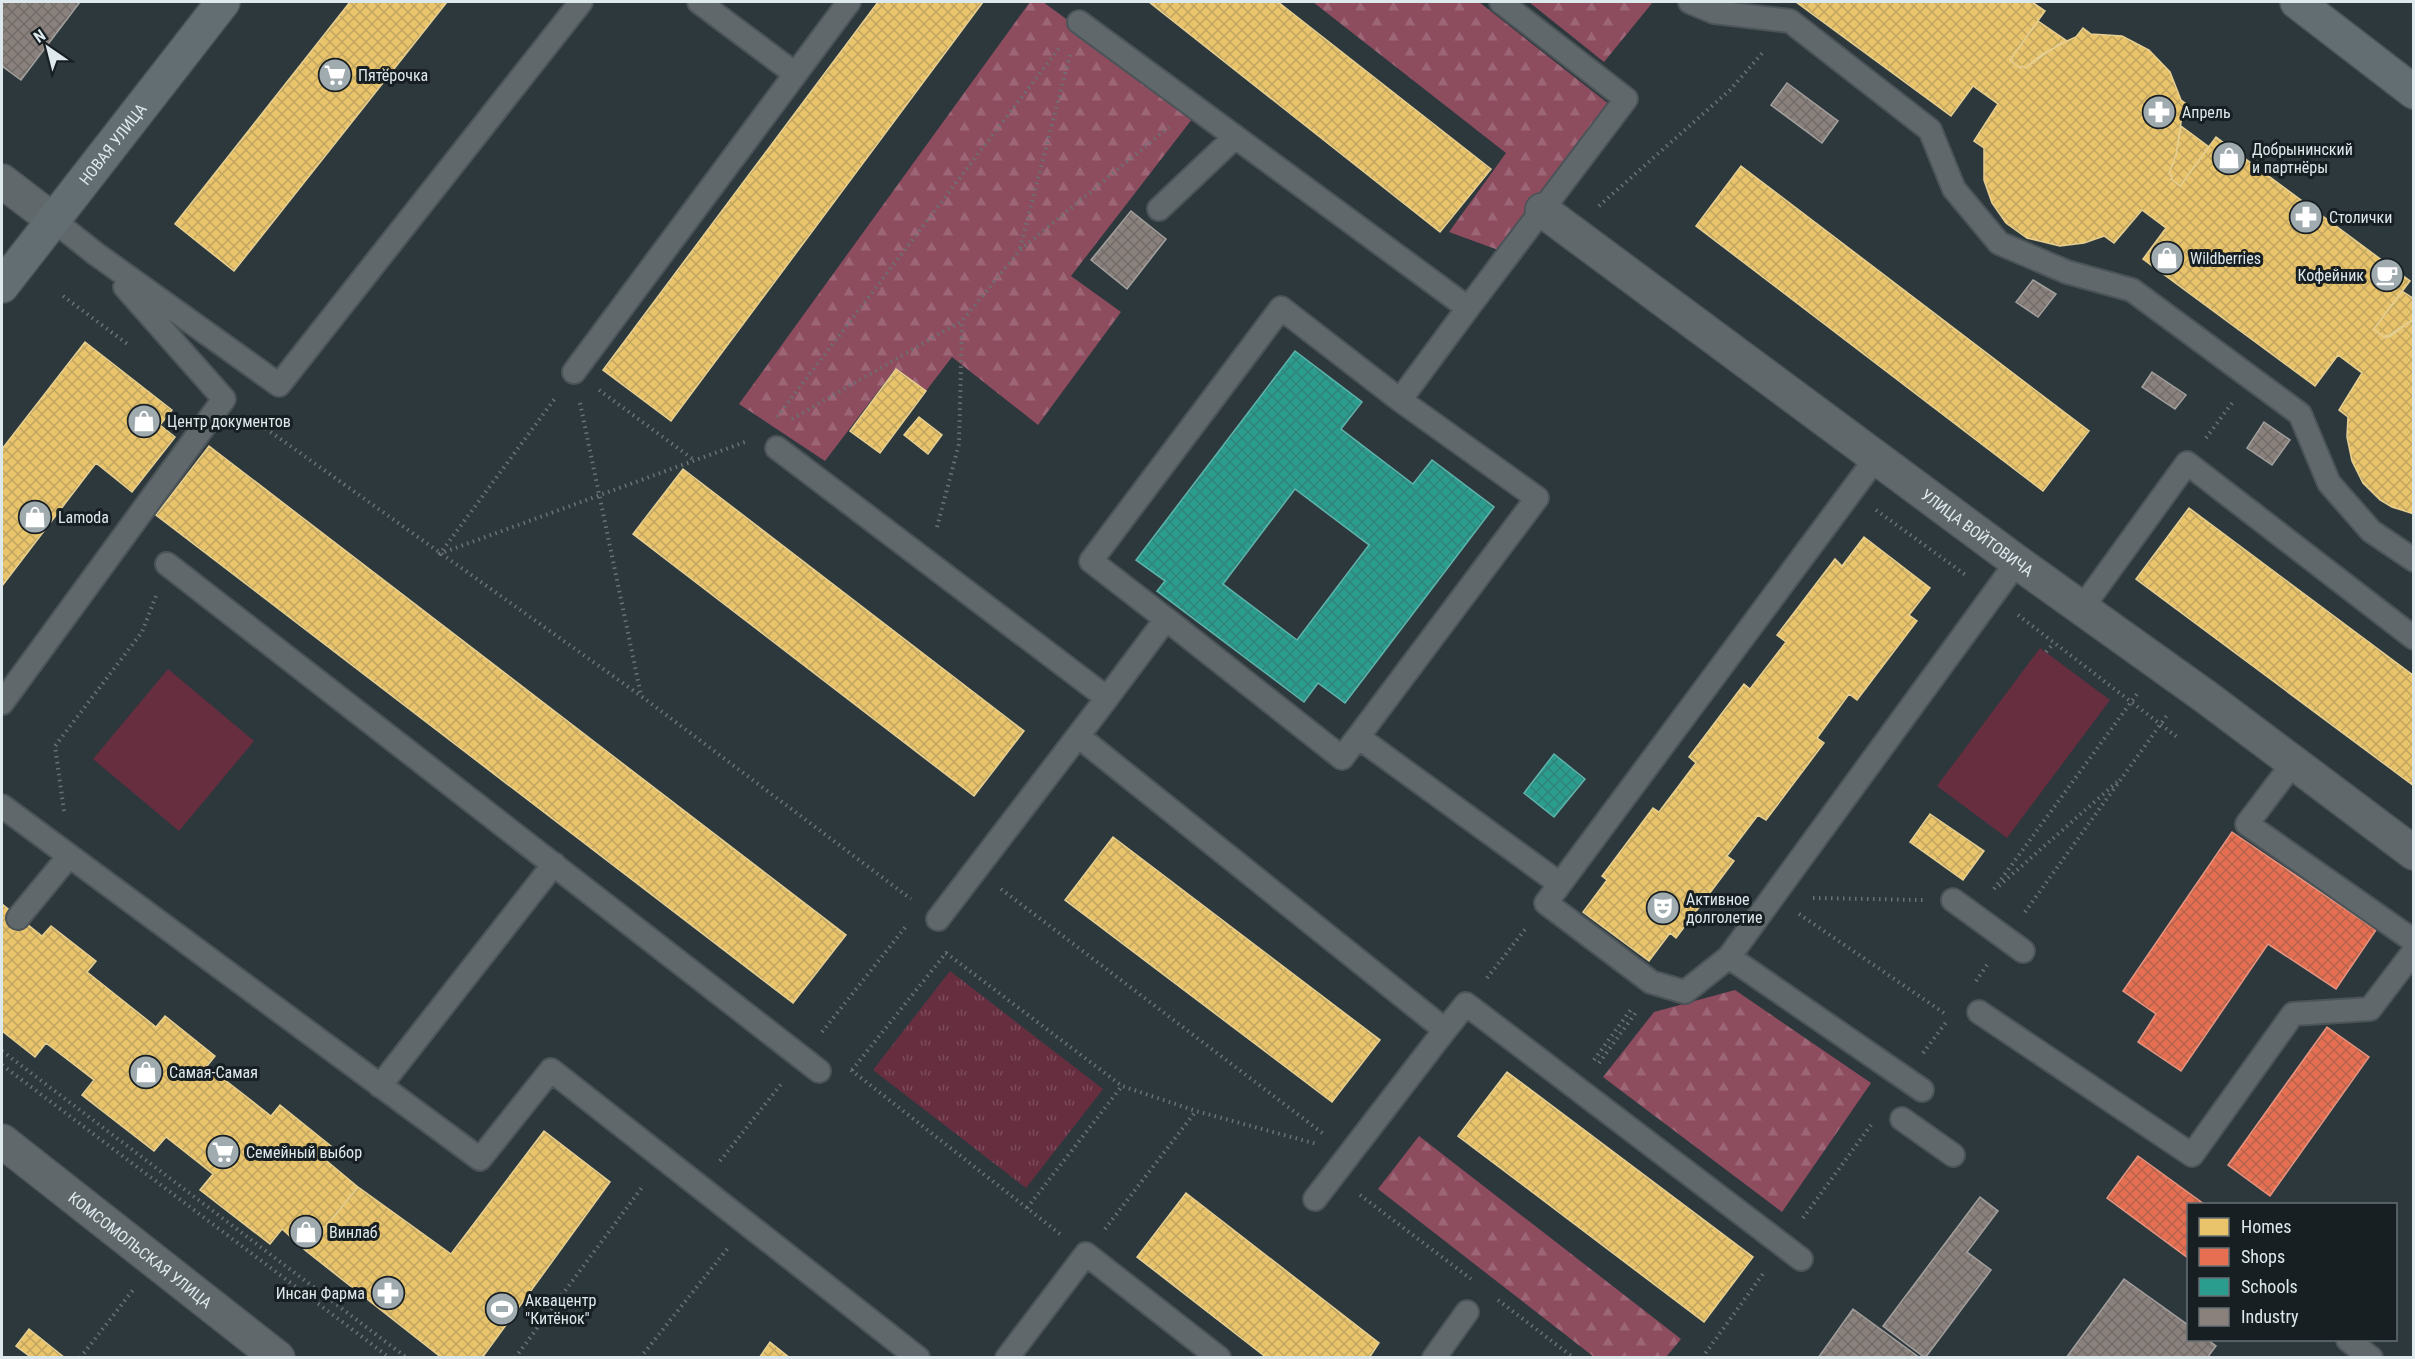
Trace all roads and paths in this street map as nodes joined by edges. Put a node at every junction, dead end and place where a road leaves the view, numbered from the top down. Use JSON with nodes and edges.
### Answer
{"nodes":[{"id":1,"x":223,"y":2,"type":"edge"},
{"id":2,"x":581,"y":2,"type":"edge"},
{"id":3,"x":699,"y":2,"type":"edge"},
{"id":4,"x":849,"y":2,"type":"edge"},
{"id":5,"x":1501,"y":2,"type":"edge"},
{"id":6,"x":1690,"y":2,"type":"edge"},
{"id":7,"x":2297,"y":2,"type":"edge"},
{"id":8,"x":1796,"y":13,"type":"junction"},
{"id":9,"x":1078,"y":22,"type":"junction"},
{"id":10,"x":794,"y":73,"type":"junction"},
{"id":11,"x":2414,"y":92,"type":"edge"},
{"id":12,"x":1194,"y":106,"type":"junction"},
{"id":13,"x":1234,"y":137,"type":"junction"},
{"id":14,"x":2,"y":181,"type":"edge"},
{"id":15,"x":1598,"y":206,"type":"dead end"},
{"id":16,"x":1159,"y":209,"type":"dead end"},
{"id":17,"x":1542,"y":210,"type":"junction"},
{"id":18,"x":53,"y":220,"type":"junction"},
{"id":19,"x":1020,"y":250,"type":"junction"},
{"id":20,"x":96,"y":254,"type":"junction"},
{"id":21,"x":5,"y":276,"type":"edge"},
{"id":22,"x":1468,"y":308,"type":"junction"},
{"id":23,"x":962,"y":321,"type":"junction"},
{"id":24,"x":574,"y":372,"type":"junction"},
{"id":25,"x":2250,"y":378,"type":"junction"},
{"id":26,"x":224,"y":399,"type":"junction"},
{"id":27,"x":1400,"y":400,"type":"junction"},
{"id":28,"x":782,"y":425,"type":"dead end"},
{"id":29,"x":769,"y":427,"type":"dead end"},
{"id":30,"x":751,"y":440,"type":"dead end"},
{"id":31,"x":777,"y":448,"type":"dead end"},
{"id":32,"x":1876,"y":458,"type":"junction"},
{"id":33,"x":695,"y":461,"type":"junction"},
{"id":34,"x":2187,"y":463,"type":"junction"},
{"id":35,"x":600,"y":495,"type":"junction"},
{"id":36,"x":1875,"y":509,"type":"dead end"},
{"id":37,"x":439,"y":555,"type":"junction"},
{"id":38,"x":928,"y":560,"type":"junction"},
{"id":39,"x":2414,"y":560,"type":"edge"},
{"id":40,"x":2017,"y":562,"type":"junction"},
{"id":41,"x":167,"y":564,"type":"joint"},
{"id":42,"x":1992,"y":595,"type":"junction"},
{"id":43,"x":2082,"y":608,"type":"junction"},
{"id":44,"x":1166,"y":619,"type":"junction"},
{"id":45,"x":2414,"y":638,"type":"edge"},
{"id":46,"x":2054,"y":642,"type":"junction"},
{"id":47,"x":2046,"y":652,"type":"dead end"},
{"id":48,"x":2160,"y":663,"type":"junction"},
{"id":49,"x":2190,"y":685,"type":"junction"},
{"id":50,"x":641,"y":696,"type":"junction"},
{"id":51,"x":1107,"y":698,"type":"junction"},
{"id":52,"x":2132,"y":702,"type":"junction"},
{"id":53,"x":2,"y":703,"type":"edge"},
{"id":54,"x":2161,"y":724,"type":"junction"},
{"id":55,"x":1078,"y":736,"type":"junction"},
{"id":56,"x":1358,"y":737,"type":"junction"},
{"id":57,"x":2177,"y":737,"type":"dead end"},
{"id":58,"x":2294,"y":762,"type":"junction"},
{"id":59,"x":2123,"y":776,"type":"junction"},
{"id":60,"x":2,"y":806,"type":"edge"},
{"id":61,"x":64,"y":811,"type":"dead end"},
{"id":62,"x":2414,"y":853,"type":"edge"},
{"id":63,"x":69,"y":856,"type":"junction"},
{"id":64,"x":554,"y":864,"type":"junction"},
{"id":65,"x":976,"y":870,"type":"junction"},
{"id":66,"x":1560,"y":884,"type":"junction"},
{"id":67,"x":1773,"y":897,"type":"junction"},
{"id":68,"x":912,"y":900,"type":"dead end"},
{"id":69,"x":1953,"y":900,"type":"joint"},
{"id":70,"x":1546,"y":903,"type":"junction"},
{"id":71,"x":18,"y":918,"type":"dead end"},
{"id":72,"x":938,"y":919,"type":"dead end"},
{"id":73,"x":2414,"y":941,"type":"edge"},
{"id":74,"x":2014,"y":945,"type":"junction"},
{"id":75,"x":2414,"y":951,"type":"edge"},
{"id":76,"x":1729,"y":957,"type":"junction"},
{"id":77,"x":1654,"y":982,"type":"junction"},
{"id":78,"x":1975,"y":982,"type":"dead end"},
{"id":79,"x":1466,"y":1004,"type":"junction"},
{"id":80,"x":1956,"y":1008,"type":"dead end"},
{"id":81,"x":1979,"y":1012,"type":"dead end"},
{"id":82,"x":1950,"y":1017,"type":"junction"},
{"id":83,"x":1444,"y":1030,"type":"junction"},
{"id":84,"x":2,"y":1051,"type":"edge"},
{"id":85,"x":2,"y":1065,"type":"edge"},
{"id":86,"x":845,"y":1065,"type":"dead end"},
{"id":87,"x":819,"y":1071,"type":"dead end"},
{"id":88,"x":851,"y":1071,"type":"junction"},
{"id":89,"x":1914,"y":1084,"type":"junction"},
{"id":90,"x":380,"y":1086,"type":"junction"},
{"id":91,"x":1122,"y":1086,"type":"junction"},
{"id":92,"x":1577,"y":1089,"type":"junction"},
{"id":93,"x":1196,"y":1111,"type":"junction"},
{"id":94,"x":1902,"y":1119,"type":"dead end"},
{"id":95,"x":2,"y":1141,"type":"edge"},
{"id":96,"x":1349,"y":1154,"type":"junction"},
{"id":97,"x":1953,"y":1155,"type":"dead end"},
{"id":98,"x":1333,"y":1175,"type":"junction"},
{"id":99,"x":643,"y":1186,"type":"dead end"},
{"id":100,"x":1315,"y":1199,"type":"dead end"},
{"id":101,"x":1027,"y":1208,"type":"junction"},
{"id":102,"x":746,"y":1224,"type":"junction"},
{"id":103,"x":1792,"y":1252,"type":"junction"},
{"id":104,"x":1086,"y":1254,"type":"junction"},
{"id":105,"x":1472,"y":1280,"type":"dead end"},
{"id":106,"x":134,"y":1289,"type":"dead end"},
{"id":107,"x":1491,"y":1294,"type":"dead end"},
{"id":108,"x":1467,"y":1312,"type":"dead end"},
{"id":109,"x":2349,"y":1341,"type":"edge"},
{"id":110,"x":272,"y":1356,"type":"edge"},
{"id":111,"x":80,"y":1358,"type":"edge"},
{"id":112,"x":390,"y":1358,"type":"edge"},
{"id":113,"x":407,"y":1358,"type":"edge"},
{"id":114,"x":515,"y":1358,"type":"edge"},
{"id":115,"x":640,"y":1358,"type":"edge"},
{"id":116,"x":918,"y":1358,"type":"edge"},
{"id":117,"x":1007,"y":1358,"type":"edge"},
{"id":118,"x":1219,"y":1358,"type":"edge"},
{"id":119,"x":1434,"y":1358,"type":"edge"},
{"id":120,"x":1574,"y":1358,"type":"edge"},
{"id":121,"x":1702,"y":1358,"type":"edge"},
{"id":122,"x":2371,"y":1358,"type":"edge"}],
"edges":[{"from":1,"to":18,"type":"street","name":"НОВАЯ УЛИЦА"},
{"from":2,"to":20,"type":"lane"},
{"from":3,"to":10,"type":"lane"},
{"from":4,"to":10,"type":"lane"},
{"from":5,"to":17,"type":"lane"},
{"from":6,"to":8,"type":"lane"},
{"from":7,"to":11,"type":"street"},
{"from":8,"to":15,"type":"path"},
{"from":8,"to":25,"type":"lane"},
{"from":9,"to":12,"type":"lane"},
{"from":9,"to":19,"type":"path"},
{"from":9,"to":29,"type":"path"},
{"from":10,"to":24,"type":"lane"},
{"from":12,"to":13,"type":"lane"},
{"from":12,"to":19,"type":"path"},
{"from":13,"to":16,"type":"lane"},
{"from":13,"to":22,"type":"lane"},
{"from":14,"to":18,"type":"street"},
{"from":17,"to":22,"type":"lane"},
{"from":17,"to":32,"type":"street","name":"УЛИЦА ВОЙТОВИЧА"},
{"from":18,"to":20,"type":"lane"},
{"from":18,"to":21,"type":"street","name":"НОВАЯ УЛИЦА"},
{"from":19,"to":23,"type":"path"},
{"from":20,"to":26,"type":"lane"},
{"from":22,"to":27,"type":"lane"},
{"from":23,"to":28,"type":"path"},
{"from":23,"to":38,"type":"path"},
{"from":24,"to":33,"type":"path"},
{"from":24,"to":35,"type":"path"},
{"from":24,"to":37,"type":"path"},
{"from":25,"to":34,"type":"path"},
{"from":25,"to":39,"type":"lane"},
{"from":26,"to":37,"type":"path"},
{"from":26,"to":53,"type":"lane"},
{"from":27,"to":44,"type":"lane"},
{"from":27,"to":56,"type":"lane"},
{"from":30,"to":33,"type":"path"},
{"from":31,"to":38,"type":"lane"},
{"from":32,"to":40,"type":"street","name":"УЛИЦА ВОЙТОВИЧА"},
{"from":32,"to":66,"type":"lane"},
{"from":33,"to":35,"type":"path"},
{"from":34,"to":43,"type":"lane"},
{"from":34,"to":45,"type":"lane"},
{"from":35,"to":37,"type":"path"},
{"from":35,"to":50,"type":"path"},
{"from":36,"to":42,"type":"path"},
{"from":37,"to":50,"type":"path"},
{"from":38,"to":51,"type":"lane"},
{"from":40,"to":42,"type":"lane"},
{"from":40,"to":43,"type":"street","name":"УЛИЦА ВОЙТОВИЧА"},
{"from":41,"to":61,"type":"path"},
{"from":41,"to":64,"type":"lane"},
{"from":42,"to":46,"type":"path"},
{"from":42,"to":67,"type":"lane"},
{"from":43,"to":48,"type":"street","name":"УЛИЦА ВОЙТОВИЧА"},
{"from":44,"to":51,"type":"lane"},
{"from":44,"to":56,"type":"lane"},
{"from":46,"to":47,"type":"path"},
{"from":46,"to":52,"type":"path"},
{"from":48,"to":49,"type":"street","name":"УЛИЦА ВОЙТОВИЧА"},
{"from":48,"to":52,"type":"path"},
{"from":49,"to":54,"type":"path"},
{"from":49,"to":58,"type":"street","name":"УЛИЦА ВОЙТОВИЧА"},
{"from":50,"to":68,"type":"path"},
{"from":51,"to":55,"type":"lane"},
{"from":52,"to":54,"type":"path"},
{"from":52,"to":59,"type":"path"},
{"from":54,"to":57,"type":"path"},
{"from":54,"to":59,"type":"path"},
{"from":55,"to":65,"type":"lane"},
{"from":55,"to":83,"type":"lane"},
{"from":56,"to":66,"type":"lane"},
{"from":58,"to":62,"type":"street","name":"УЛИЦА ВОЙТОВИЧА"},
{"from":58,"to":73,"type":"lane"},
{"from":59,"to":74,"type":"path"},
{"from":60,"to":63,"type":"lane"},
{"from":63,"to":71,"type":"lane"},
{"from":63,"to":90,"type":"lane"},
{"from":64,"to":87,"type":"lane"},
{"from":64,"to":90,"type":"lane"},
{"from":65,"to":72,"type":"lane"},
{"from":65,"to":96,"type":"path"},
{"from":66,"to":70,"type":"lane"},
{"from":67,"to":69,"type":"path"},
{"from":67,"to":76,"type":"lane"},
{"from":67,"to":82,"type":"path"},
{"from":69,"to":74,"type":"lane"},
{"from":70,"to":77,"type":"lane"},
{"from":70,"to":79,"type":"path"},
{"from":74,"to":78,"type":"path"},
{"from":75,"to":81,"type":"lane"},
{"from":76,"to":77,"type":"lane"},
{"from":76,"to":89,"type":"lane"},
{"from":77,"to":92,"type":"path"},
{"from":79,"to":83,"type":"lane"},
{"from":79,"to":92,"type":"lane"},
{"from":80,"to":82,"type":"path"},
{"from":82,"to":89,"type":"path"},
{"from":83,"to":96,"type":"lane"},
{"from":84,"to":113,"type":"path"},
{"from":85,"to":112,"type":"path"},
{"from":86,"to":88,"type":"path"},
{"from":88,"to":91,"type":"path"},
{"from":88,"to":101,"type":"path"},
{"from":89,"to":103,"type":"path"},
{"from":90,"to":102,"type":"lane"},
{"from":91,"to":93,"type":"path"},
{"from":91,"to":101,"type":"path"},
{"from":92,"to":103,"type":"lane"},
{"from":93,"to":96,"type":"path"},
{"from":93,"to":104,"type":"path"},
{"from":94,"to":97,"type":"lane"},
{"from":95,"to":110,"type":"street","name":"КОМСОМОЛЬСКАЯ УЛИЦА"},
{"from":96,"to":98,"type":"lane"},
{"from":98,"to":100,"type":"lane"},
{"from":98,"to":105,"type":"path"},
{"from":99,"to":114,"type":"path"},
{"from":101,"to":104,"type":"path"},
{"from":102,"to":115,"type":"path"},
{"from":102,"to":116,"type":"lane"},
{"from":103,"to":121,"type":"path"},
{"from":104,"to":117,"type":"lane"},
{"from":104,"to":118,"type":"lane"},
{"from":106,"to":111,"type":"path"},
{"from":107,"to":120,"type":"path"},
{"from":108,"to":119,"type":"lane"},
{"from":109,"to":122,"type":"lane"}]}
